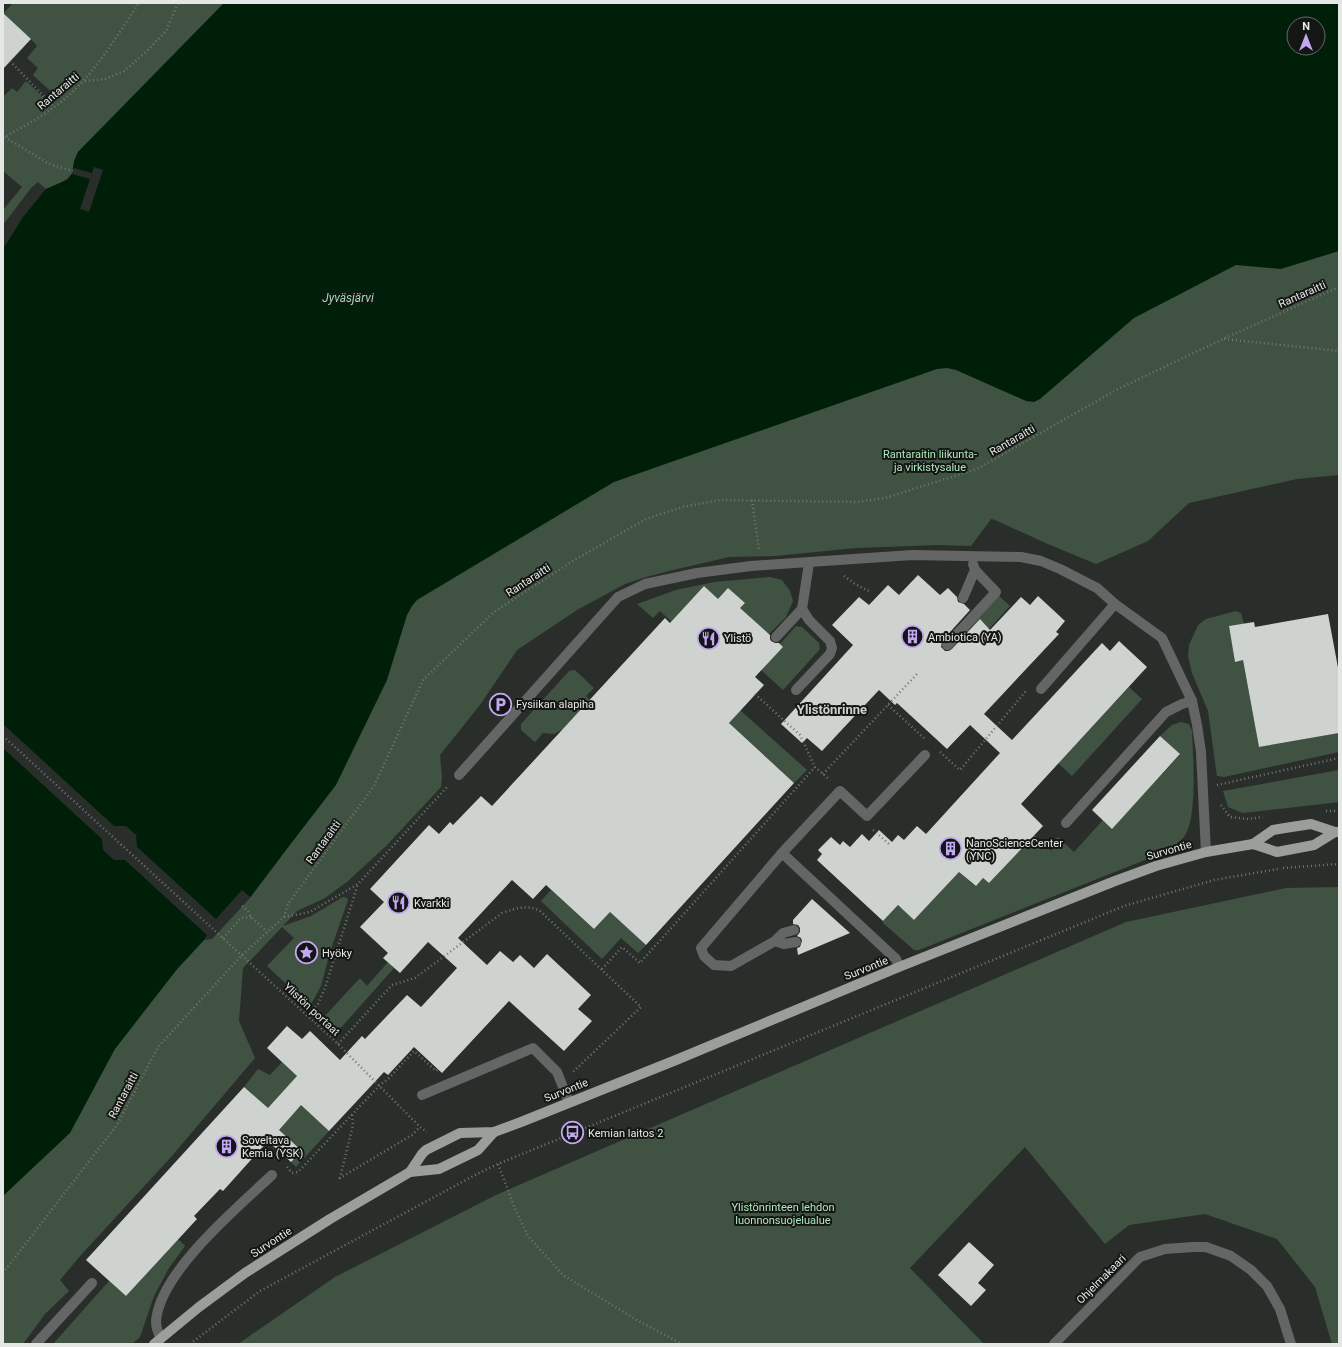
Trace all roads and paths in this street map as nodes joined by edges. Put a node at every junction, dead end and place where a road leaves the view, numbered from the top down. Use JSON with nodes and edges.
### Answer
{"nodes":[{"id":1,"x":139,"y":3,"type":"edge"},
{"id":2,"x":178,"y":3,"type":"edge"},
{"id":3,"x":10,"y":61,"type":"dead end"},
{"id":4,"x":84,"y":81,"type":"junction"},
{"id":5,"x":54,"y":108,"type":"junction"},
{"id":6,"x":4,"y":138,"type":"edge"},
{"id":7,"x":73,"y":171,"type":"dead end"},
{"id":8,"x":1339,"y":287,"type":"edge"},
{"id":9,"x":1223,"y":339,"type":"junction"},
{"id":10,"x":1339,"y":351,"type":"edge"},
{"id":11,"x":752,"y":500,"type":"junction"},
{"id":12,"x":971,"y":556,"type":"junction"},
{"id":13,"x":832,"y":560,"type":"junction"},
{"id":14,"x":809,"y":563,"type":"junction"},
{"id":15,"x":761,"y":566,"type":"junction"},
{"id":16,"x":975,"y":570,"type":"junction"},
{"id":17,"x":869,"y":591,"type":"dead end"},
{"id":18,"x":963,"y":598,"type":"dead end"},
{"id":19,"x":1115,"y":604,"type":"junction"},
{"id":20,"x":802,"y":609,"type":"junction"},
{"id":21,"x":776,"y":637,"type":"dead end"},
{"id":22,"x":947,"y":646,"type":"dead end"},
{"id":23,"x":917,"y":674,"type":"dead end"},
{"id":24,"x":1031,"y":685,"type":"dead end"},
{"id":25,"x":1041,"y":689,"type":"dead end"},
{"id":26,"x":796,"y":690,"type":"dead end"},
{"id":27,"x":755,"y":694,"type":"dead end"},
{"id":28,"x":1192,"y":701,"type":"junction"},
{"id":29,"x":888,"y":705,"type":"junction"},
{"id":30,"x":3,"y":736,"type":"edge"},
{"id":31,"x":928,"y":741,"type":"dead end"},
{"id":32,"x":939,"y":751,"type":"dead end"},
{"id":33,"x":925,"y":756,"type":"dead end"},
{"id":34,"x":1339,"y":758,"type":"edge"},
{"id":35,"x":815,"y":767,"type":"junction"},
{"id":36,"x":823,"y":774,"type":"junction"},
{"id":37,"x":459,"y":775,"type":"joint"},
{"id":38,"x":840,"y":791,"type":"junction"},
{"id":39,"x":1218,"y":792,"type":"dead end"},
{"id":40,"x":1220,"y":799,"type":"dead end"},
{"id":41,"x":867,"y":816,"type":"junction"},
{"id":42,"x":1268,"y":816,"type":"dead end"},
{"id":43,"x":1066,"y":823,"type":"dead end"},
{"id":44,"x":1337,"y":832,"type":"edge"},
{"id":45,"x":889,"y":844,"type":"dead end"},
{"id":46,"x":1253,"y":844,"type":"junction"},
{"id":47,"x":1289,"y":849,"type":"junction"},
{"id":48,"x":1206,"y":852,"type":"junction"},
{"id":49,"x":782,"y":853,"type":"junction"},
{"id":50,"x":1339,"y":864,"type":"edge"},
{"id":51,"x":1293,"y":868,"type":"junction"},
{"id":52,"x":358,"y":884,"type":"junction"},
{"id":53,"x":242,"y":906,"type":"dead end"},
{"id":54,"x":251,"y":917,"type":"junction"},
{"id":55,"x":284,"y":918,"type":"junction"},
{"id":56,"x":794,"y":930,"type":"dead end"},
{"id":57,"x":267,"y":933,"type":"junction"},
{"id":58,"x":223,"y":938,"type":"junction"},
{"id":59,"x":775,"y":941,"type":"junction"},
{"id":60,"x":796,"y":942,"type":"dead end"},
{"id":61,"x":242,"y":955,"type":"junction"},
{"id":62,"x":900,"y":967,"type":"junction"},
{"id":63,"x":602,"y":969,"type":"junction"},
{"id":64,"x":307,"y":1016,"type":"junction"},
{"id":65,"x":338,"y":1044,"type":"junction"},
{"id":66,"x":438,"y":1069,"type":"dead end"},
{"id":67,"x":561,"y":1082,"type":"junction"},
{"id":68,"x":380,"y":1085,"type":"junction"},
{"id":69,"x":422,"y":1095,"type":"dead end"},
{"id":70,"x":569,"y":1102,"type":"junction"},
{"id":71,"x":352,"y":1115,"type":"junction"},
{"id":72,"x":494,"y":1132,"type":"junction"},
{"id":73,"x":498,"y":1164,"type":"junction"},
{"id":74,"x":298,"y":1172,"type":"dead end"},
{"id":75,"x":410,"y":1172,"type":"junction"},
{"id":76,"x":272,"y":1175,"type":"dead end"},
{"id":77,"x":3,"y":1273,"type":"edge"},
{"id":78,"x":92,"y":1283,"type":"dead end"},
{"id":79,"x":157,"y":1341,"type":"edge"},
{"id":80,"x":36,"y":1344,"type":"edge"},
{"id":81,"x":190,"y":1344,"type":"edge"},
{"id":82,"x":682,"y":1344,"type":"edge"},
{"id":83,"x":1054,"y":1344,"type":"edge"},
{"id":84,"x":1291,"y":1344,"type":"edge"}],
"edges":[{"from":1,"to":4,"type":"path","name":"Rantaraitti"},
{"from":2,"to":4,"type":"path"},
{"from":3,"to":5,"type":"path"},
{"from":4,"to":5,"type":"path","name":"Rantaraitti"},
{"from":5,"to":6,"type":"path","name":"Rantaraitti"},
{"from":6,"to":7,"type":"path"},
{"from":8,"to":9,"type":"path","name":"Rantaraitti"},
{"from":9,"to":10,"type":"path"},
{"from":9,"to":11,"type":"path","name":"Rantaraitti"},
{"from":11,"to":15,"type":"path"},
{"from":11,"to":55,"type":"path","name":"Rantaraitti"},
{"from":12,"to":13,"type":"street"},
{"from":12,"to":16,"type":"street"},
{"from":12,"to":19,"type":"street"},
{"from":13,"to":14,"type":"street"},
{"from":13,"to":17,"type":"path"},
{"from":14,"to":15,"type":"street"},
{"from":14,"to":20,"type":"street"},
{"from":15,"to":37,"type":"street"},
{"from":16,"to":18,"type":"street"},
{"from":16,"to":22,"type":"street"},
{"from":19,"to":25,"type":"street"},
{"from":19,"to":28,"type":"street"},
{"from":20,"to":21,"type":"street"},
{"from":20,"to":26,"type":"street"},
{"from":23,"to":29,"type":"path"},
{"from":24,"to":32,"type":"path"},
{"from":27,"to":35,"type":"path"},
{"from":28,"to":43,"type":"street"},
{"from":28,"to":48,"type":"street"},
{"from":29,"to":31,"type":"path"},
{"from":29,"to":36,"type":"path"},
{"from":30,"to":58,"type":"path","name":"Ylistön portaat"},
{"from":33,"to":41,"type":"street"},
{"from":34,"to":39,"type":"path"},
{"from":35,"to":36,"type":"path"},
{"from":35,"to":63,"type":"path"},
{"from":36,"to":38,"type":"path"},
{"from":37,"to":52,"type":"path"},
{"from":38,"to":41,"type":"street"},
{"from":38,"to":49,"type":"street"},
{"from":40,"to":42,"type":"path"},
{"from":41,"to":45,"type":"path"},
{"from":44,"to":46,"type":"main road","name":"Survontie"},
{"from":44,"to":47,"type":"main road","name":"Survontie"},
{"from":46,"to":47,"type":"main road","name":"Survontie"},
{"from":46,"to":48,"type":"main road","name":"Survontie"},
{"from":47,"to":51,"type":"path"},
{"from":48,"to":62,"type":"main road","name":"Survontie"},
{"from":49,"to":59,"type":"street"},
{"from":49,"to":62,"type":"street"},
{"from":50,"to":51,"type":"path"},
{"from":51,"to":73,"type":"path"},
{"from":52,"to":55,"type":"path"},
{"from":52,"to":64,"type":"path"},
{"from":53,"to":54,"type":"path"},
{"from":54,"to":57,"type":"path"},
{"from":54,"to":58,"type":"path"},
{"from":55,"to":57,"type":"path","name":"Rantaraitti"},
{"from":56,"to":59,"type":"street"},
{"from":57,"to":61,"type":"path","name":"Rantaraitti"},
{"from":58,"to":61,"type":"path","name":"Ylistön portaat"},
{"from":59,"to":60,"type":"street"},
{"from":61,"to":64,"type":"path","name":"Ylistön portaat"},
{"from":61,"to":77,"type":"path","name":"Rantaraitti"},
{"from":62,"to":70,"type":"main road","name":"Survontie"},
{"from":63,"to":65,"type":"path"},
{"from":63,"to":67,"type":"path"},
{"from":64,"to":65,"type":"path","name":"Ylistön portaat"},
{"from":65,"to":68,"type":"path","name":"Ylistön portaat"},
{"from":66,"to":68,"type":"path"},
{"from":67,"to":69,"type":"street"},
{"from":67,"to":70,"type":"street"},
{"from":68,"to":71,"type":"path"},
{"from":68,"to":71,"type":"path","name":"Ylistön portaat"},
{"from":70,"to":72,"type":"main road","name":"Survontie"},
{"from":71,"to":74,"type":"path"},
{"from":72,"to":75,"type":"main road","name":"Survontie"},
{"from":72,"to":75,"type":"main road","name":"Survontie"},
{"from":73,"to":81,"type":"path"},
{"from":73,"to":82,"type":"path"},
{"from":75,"to":79,"type":"main road","name":"Survontie"},
{"from":76,"to":79,"type":"street"},
{"from":78,"to":80,"type":"street"},
{"from":83,"to":84,"type":"street","name":"Ohjelmakaari"}]}
